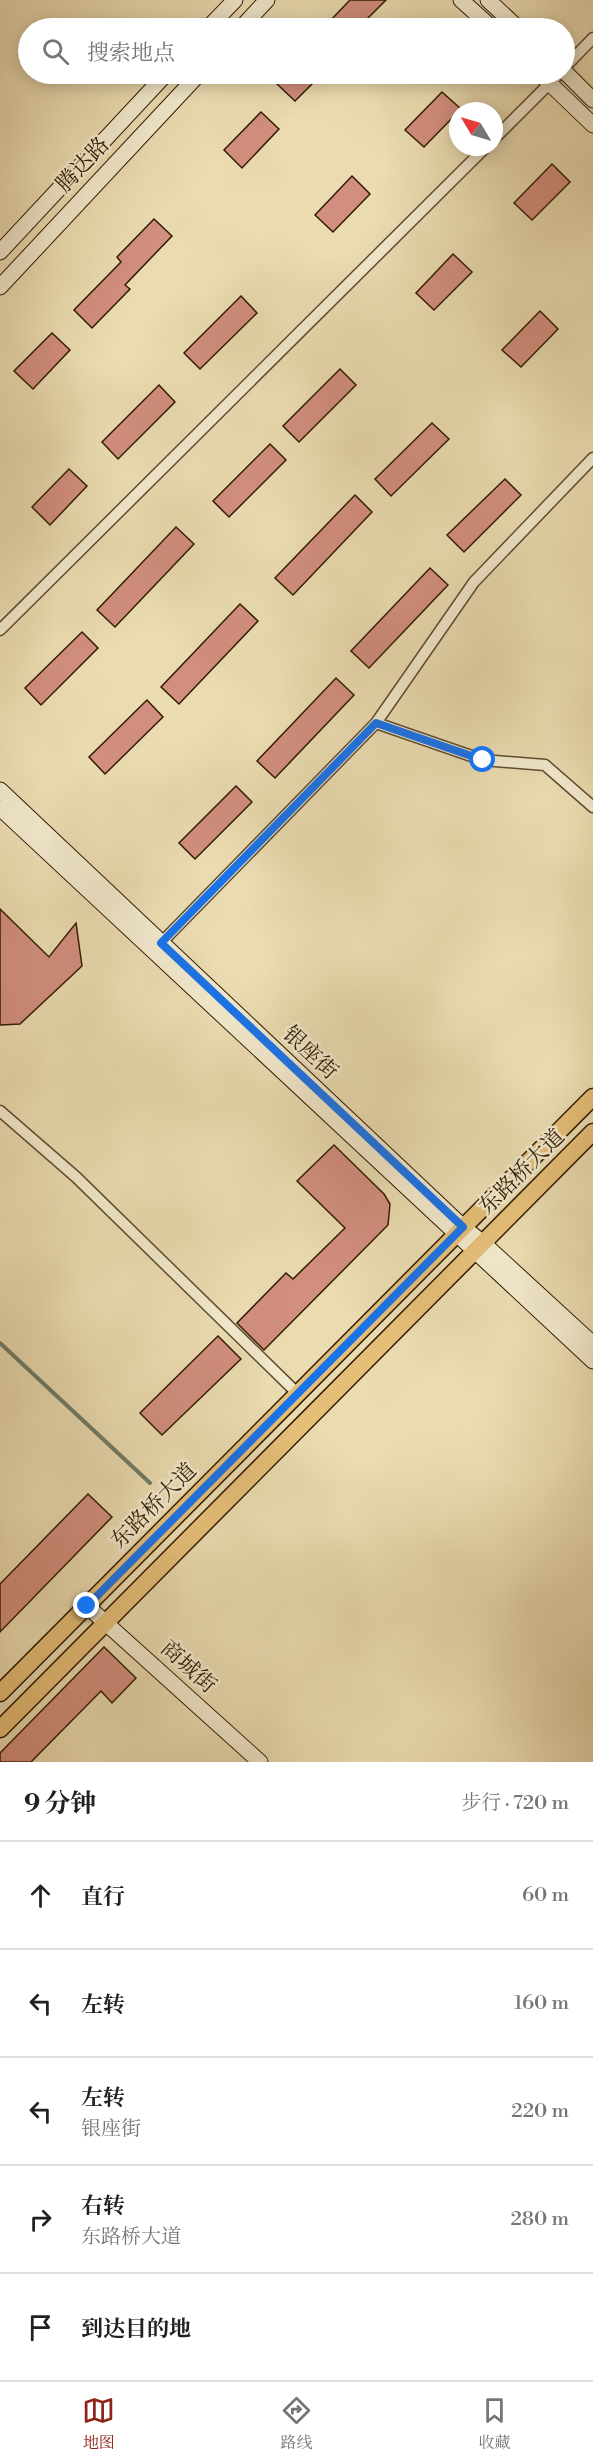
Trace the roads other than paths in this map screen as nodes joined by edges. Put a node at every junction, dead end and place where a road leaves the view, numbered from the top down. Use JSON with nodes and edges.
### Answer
{"nodes":[{"id":1,"x":235,"y":0,"type":"edge"},
{"id":2,"x":267,"y":0,"type":"edge"},
{"id":3,"x":461,"y":0,"type":"edge"},
{"id":4,"x":488,"y":0,"type":"edge"},
{"id":5,"x":218,"y":18,"type":"edge"},
{"id":6,"x":250,"y":18,"type":"edge"},
{"id":7,"x":481,"y":18,"type":"edge"},
{"id":8,"x":507,"y":18,"type":"edge"},
{"id":9,"x":593,"y":38,"type":"edge"},
{"id":10,"x":575,"y":58,"type":"edge"},
{"id":11,"x":575,"y":81,"type":"edge"},
{"id":12,"x":157,"y":84,"type":"edge"},
{"id":13,"x":190,"y":84,"type":"edge"},
{"id":14,"x":544,"y":84,"type":"edge"},
{"id":15,"x":556,"y":84,"type":"edge"},
{"id":16,"x":593,"y":100,"type":"edge"},
{"id":17,"x":593,"y":125,"type":"edge"},
{"id":18,"x":503,"y":129,"type":"edge"},
{"id":19,"x":477,"y":156,"type":"edge"},
{"id":20,"x":0,"y":252,"type":"edge"},
{"id":21,"x":0,"y":287,"type":"edge"},
{"id":22,"x":593,"y":458,"type":"edge"},
{"id":23,"x":0,"y":630,"type":"edge"},
{"id":24,"x":376,"y":723,"type":"junction"},
{"id":25,"x":0,"y":790,"type":"edge"},
{"id":26,"x":593,"y":807,"type":"edge"},
{"id":27,"x":0,"y":808,"type":"edge"},
{"id":28,"x":161,"y":943,"type":"junction"},
{"id":29,"x":593,"y":1097,"type":"edge"},
{"id":30,"x":0,"y":1111,"type":"edge"},
{"id":31,"x":593,"y":1132,"type":"edge"},
{"id":32,"x":459,"y":1231,"type":"junction"},
{"id":33,"x":479,"y":1247,"type":"junction"},
{"id":34,"x":593,"y":1344,"type":"edge"},
{"id":35,"x":593,"y":1361,"type":"edge"},
{"id":36,"x":298,"y":1394,"type":"junction"},
{"id":37,"x":87,"y":1606,"type":"junction"},
{"id":38,"x":105,"y":1623,"type":"junction"},
{"id":39,"x":0,"y":1693,"type":"edge"},
{"id":40,"x":0,"y":1729,"type":"edge"},
{"id":41,"x":260,"y":1762,"type":"edge"}],
"edges":[{"from":1,"to":5,"type":"main road"},
{"from":2,"to":6,"type":"main road"},
{"from":3,"to":7,"type":"main road"},
{"from":4,"to":8,"type":"main road"},
{"from":9,"to":10,"type":"street"},
{"from":11,"to":16,"type":"main road"},
{"from":12,"to":20,"type":"main road","name":"腾达路"},
{"from":13,"to":21,"type":"main road","name":"腾达路"},
{"from":14,"to":18,"type":"street"},
{"from":15,"to":17,"type":"main road"},
{"from":19,"to":23,"type":"street"},
{"from":22,"to":24,"type":"street"},
{"from":24,"to":26,"type":"street"},
{"from":24,"to":28,"type":"street"},
{"from":25,"to":28,"type":"main road","name":"银座街"},
{"from":27,"to":32,"type":"main road"},
{"from":28,"to":32,"type":"main road","name":"银座街"},
{"from":29,"to":32,"type":"main road","name":"东路桥大道"},
{"from":30,"to":36,"type":"street"},
{"from":31,"to":33,"type":"main road","name":"东路桥大道"},
{"from":32,"to":33,"type":"main road","name":"银座街"},
{"from":32,"to":36,"type":"main road","name":"东路桥大道"},
{"from":33,"to":34,"type":"main road","name":"银座街"},
{"from":33,"to":35,"type":"main road"},
{"from":33,"to":38,"type":"main road","name":"东路桥大道"},
{"from":36,"to":37,"type":"main road","name":"东路桥大道"},
{"from":37,"to":38,"type":"main road","name":"商城街"},
{"from":37,"to":39,"type":"main road","name":"东路桥大道"},
{"from":38,"to":40,"type":"main road","name":"东路桥大道"},
{"from":38,"to":41,"type":"main road","name":"商城街"}]}
